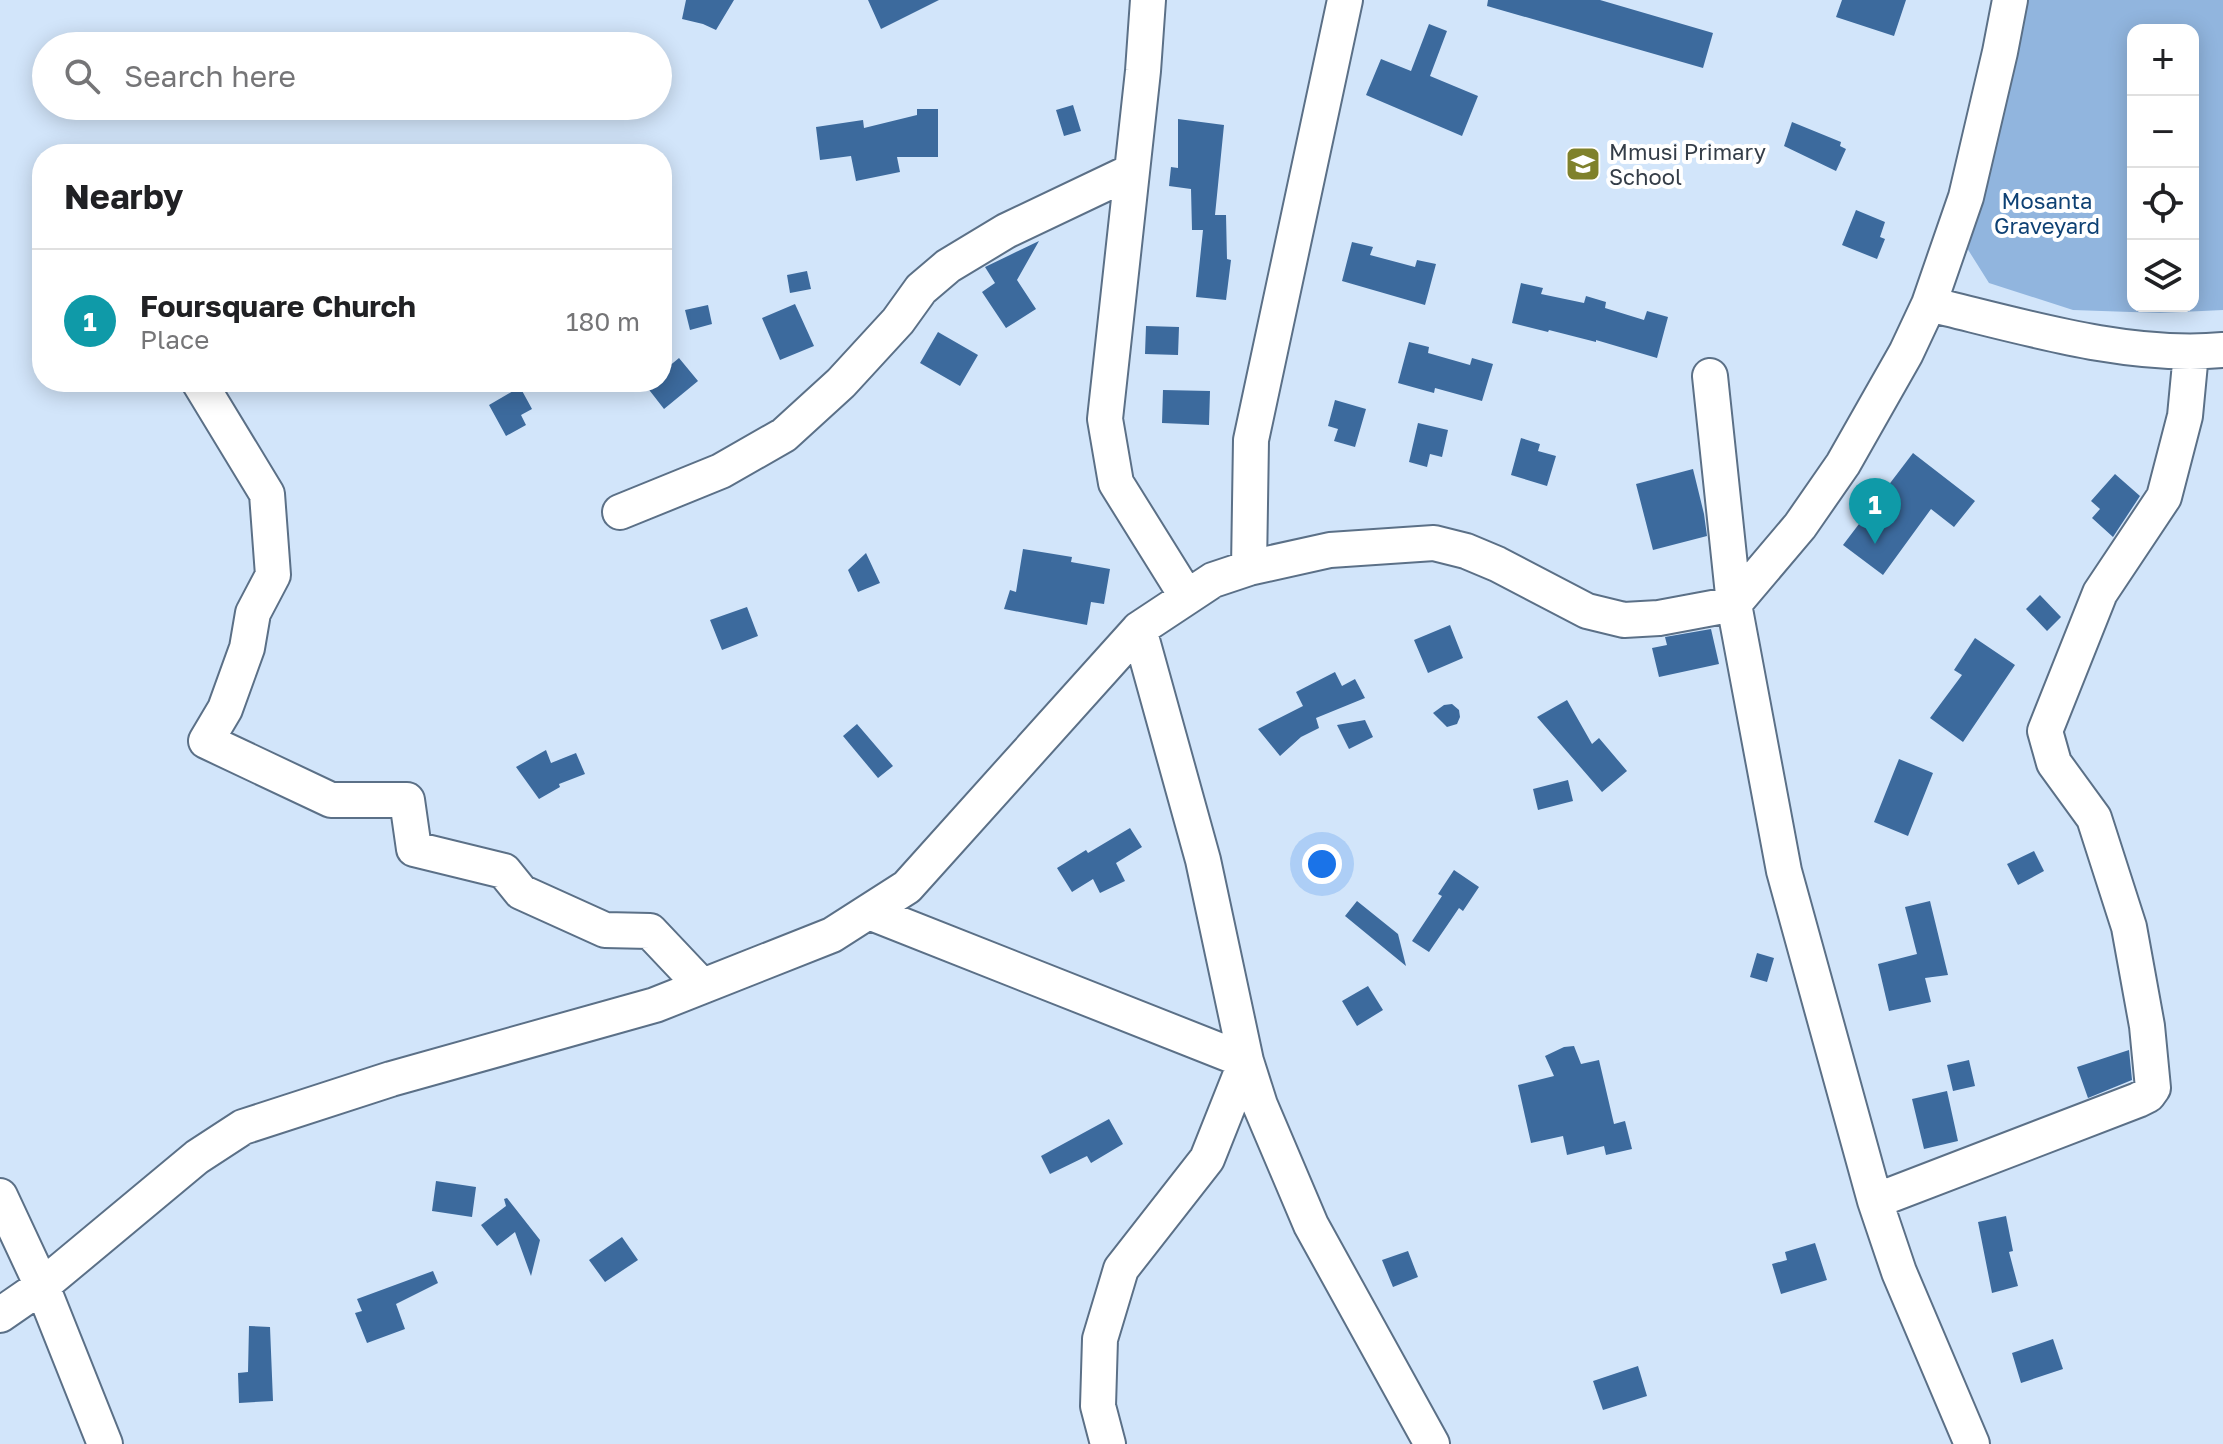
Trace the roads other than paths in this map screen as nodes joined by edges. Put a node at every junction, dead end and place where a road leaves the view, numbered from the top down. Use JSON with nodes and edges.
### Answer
{"nodes":[{"id":1,"x":1148,"y":0,"type":"edge"},
{"id":2,"x":1345,"y":0,"type":"edge"},
{"id":3,"x":2010,"y":0,"type":"edge"},
{"id":4,"x":1130,"y":172,"type":"junction"},
{"id":5,"x":1929,"y":304,"type":"junction"},
{"id":6,"x":2207,"y":351,"type":"edge"},
{"id":7,"x":1710,"y":376,"type":"dead end"},
{"id":8,"x":205,"y":392,"type":"edge"},
{"id":9,"x":620,"y":512,"type":"dead end"},
{"id":10,"x":1249,"y":568,"type":"junction"},
{"id":11,"x":1187,"y":597,"type":"junction"},
{"id":12,"x":1734,"y":604,"type":"junction"},
{"id":13,"x":1139,"y":629,"type":"junction"},
{"id":14,"x":869,"y":912,"type":"junction"},
{"id":15,"x":702,"y":986,"type":"junction"},
{"id":16,"x":1246,"y":1061,"type":"junction"},
{"id":17,"x":0,"y":1196,"type":"edge"},
{"id":18,"x":1875,"y":1201,"type":"junction"},
{"id":19,"x":42,"y":1286,"type":"junction"},
{"id":20,"x":0,"y":1315,"type":"edge"},
{"id":21,"x":105,"y":1444,"type":"edge"},
{"id":22,"x":1108,"y":1444,"type":"edge"},
{"id":23,"x":1432,"y":1444,"type":"edge"},
{"id":24,"x":1972,"y":1444,"type":"edge"}],
"edges":[{"from":1,"to":4,"type":"street"},
{"from":2,"to":10,"type":"street"},
{"from":3,"to":5,"type":"street"},
{"from":4,"to":9,"type":"street"},
{"from":4,"to":11,"type":"street"},
{"from":5,"to":6,"type":"street"},
{"from":5,"to":12,"type":"street"},
{"from":6,"to":18,"type":"street"},
{"from":7,"to":12,"type":"street"},
{"from":8,"to":15,"type":"street"},
{"from":10,"to":11,"type":"street"},
{"from":10,"to":12,"type":"street"},
{"from":11,"to":13,"type":"street"},
{"from":12,"to":18,"type":"street"},
{"from":13,"to":14,"type":"street"},
{"from":13,"to":16,"type":"street"},
{"from":14,"to":15,"type":"street"},
{"from":14,"to":16,"type":"street"},
{"from":15,"to":19,"type":"street"},
{"from":16,"to":22,"type":"street"},
{"from":16,"to":23,"type":"street"},
{"from":17,"to":19,"type":"street"},
{"from":18,"to":24,"type":"street"},
{"from":19,"to":20,"type":"street"},
{"from":19,"to":21,"type":"street"}]}
